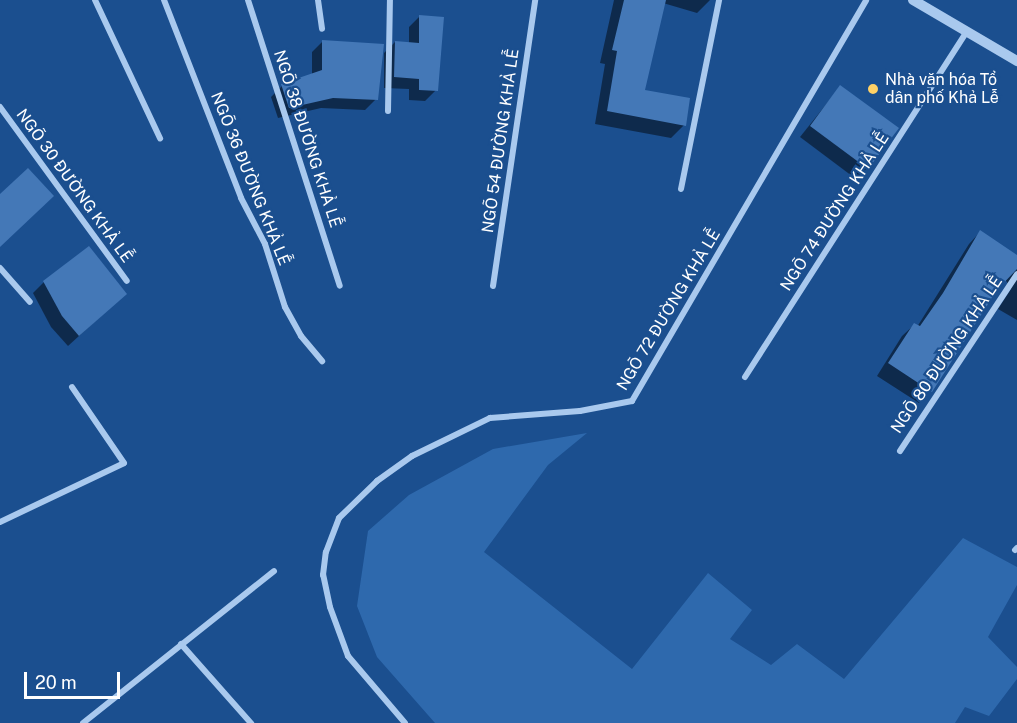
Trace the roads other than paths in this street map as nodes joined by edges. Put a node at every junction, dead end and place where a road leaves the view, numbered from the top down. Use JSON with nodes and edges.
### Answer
{"nodes":[{"id":1,"x":95,"y":0,"type":"edge"},
{"id":2,"x":164,"y":0,"type":"edge"},
{"id":3,"x":248,"y":0,"type":"edge"},
{"id":4,"x":318,"y":0,"type":"edge"},
{"id":5,"x":390,"y":0,"type":"edge"},
{"id":6,"x":536,"y":0,"type":"edge"},
{"id":7,"x":719,"y":0,"type":"edge"},
{"id":8,"x":866,"y":0,"type":"edge"},
{"id":9,"x":915,"y":0,"type":"edge"},
{"id":10,"x":322,"y":28,"type":"dead end"},
{"id":11,"x":967,"y":31,"type":"junction"},
{"id":12,"x":1017,"y":61,"type":"edge"},
{"id":13,"x":0,"y":107,"type":"edge"},
{"id":14,"x":388,"y":111,"type":"dead end"},
{"id":15,"x":160,"y":138,"type":"dead end"},
{"id":16,"x":681,"y":189,"type":"dead end"},
{"id":17,"x":0,"y":268,"type":"edge"},
{"id":18,"x":1017,"y":274,"type":"edge"},
{"id":19,"x":127,"y":281,"type":"dead end"},
{"id":20,"x":340,"y":286,"type":"dead end"},
{"id":21,"x":493,"y":286,"type":"dead end"},
{"id":22,"x":30,"y":302,"type":"dead end"},
{"id":23,"x":322,"y":361,"type":"dead end"},
{"id":24,"x":745,"y":377,"type":"dead end"},
{"id":25,"x":72,"y":387,"type":"dead end"},
{"id":26,"x":900,"y":451,"type":"dead end"},
{"id":27,"x":0,"y":522,"type":"edge"},
{"id":28,"x":274,"y":570,"type":"dead end"},
{"id":29,"x":181,"y":644,"type":"junction"},
{"id":30,"x":83,"y":723,"type":"edge"},
{"id":31,"x":251,"y":723,"type":"edge"},
{"id":32,"x":405,"y":723,"type":"edge"}],
"edges":[{"from":1,"to":15,"type":"street"},
{"from":2,"to":23,"type":"street","name":"NGÕ 36 ĐƯỜNG KHẢ LỄ"},
{"from":3,"to":20,"type":"street","name":"NGÕ 38 ĐƯỜNG KHẢ LỄ"},
{"from":4,"to":10,"type":"street"},
{"from":5,"to":14,"type":"street"},
{"from":6,"to":21,"type":"street","name":"NGÕ 54 ĐƯỜNG KHẢ LỄ"},
{"from":7,"to":16,"type":"street"},
{"from":8,"to":32,"type":"street","name":"NGÕ 72 ĐƯỜNG KHẢ LỄ"},
{"from":9,"to":11,"type":"street"},
{"from":11,"to":12,"type":"street"},
{"from":11,"to":24,"type":"street","name":"NGÕ 74 ĐƯỜNG KHẢ LỄ"},
{"from":13,"to":19,"type":"street","name":"NGÕ 30 ĐƯỜNG KHẢ LỄ"},
{"from":17,"to":22,"type":"street"},
{"from":18,"to":26,"type":"street","name":"NGÕ 80 ĐƯỜNG KHẢ LỄ"},
{"from":25,"to":27,"type":"street"},
{"from":28,"to":29,"type":"street"},
{"from":29,"to":30,"type":"street"},
{"from":29,"to":31,"type":"street"}]}
